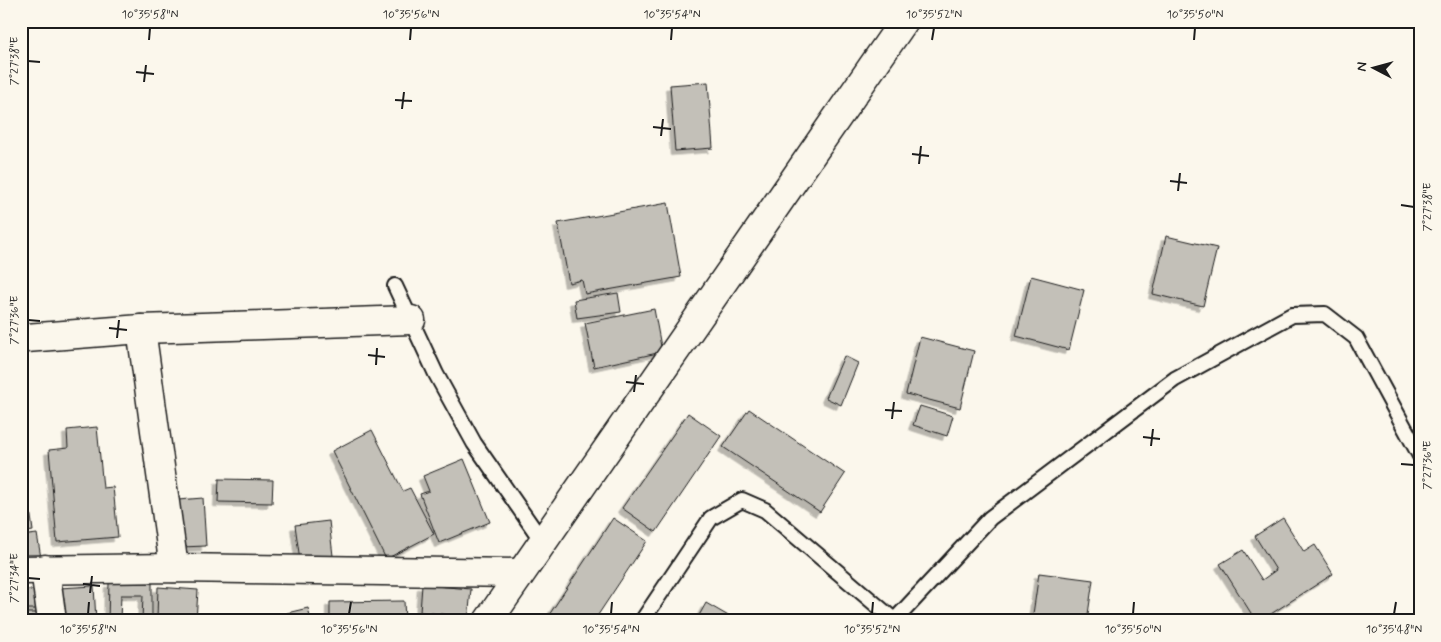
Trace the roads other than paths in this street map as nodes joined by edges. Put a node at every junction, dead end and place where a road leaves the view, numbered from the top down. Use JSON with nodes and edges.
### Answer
{"nodes":[{"id":1,"x":904,"y":21,"type":"edge"},
{"id":2,"x":395,"y":286,"type":"dead end"},
{"id":3,"x":411,"y":320,"type":"junction"},
{"id":4,"x":141,"y":329,"type":"junction"},
{"id":5,"x":21,"y":335,"type":"edge"},
{"id":6,"x":1420,"y":456,"type":"edge"},
{"id":7,"x":542,"y":541,"type":"junction"},
{"id":8,"x":174,"y":568,"type":"junction"},
{"id":9,"x":33,"y":570,"type":"edge"},
{"id":10,"x":520,"y":573,"type":"junction"},
{"id":11,"x":52,"y":621,"type":"edge"},
{"id":12,"x":488,"y":621,"type":"edge"},
{"id":13,"x":642,"y":621,"type":"edge"},
{"id":14,"x":894,"y":621,"type":"edge"}],
"edges":[{"from":1,"to":7,"type":"street"},
{"from":2,"to":3,"type":"lane"},
{"from":3,"to":4,"type":"street"},
{"from":3,"to":7,"type":"lane"},
{"from":4,"to":5,"type":"street"},
{"from":4,"to":8,"type":"street"},
{"from":6,"to":14,"type":"lane"},
{"from":7,"to":10,"type":"street"},
{"from":8,"to":9,"type":"street"},
{"from":8,"to":10,"type":"street"},
{"from":9,"to":11,"type":"street"},
{"from":10,"to":12,"type":"street"},
{"from":13,"to":14,"type":"lane"}]}
